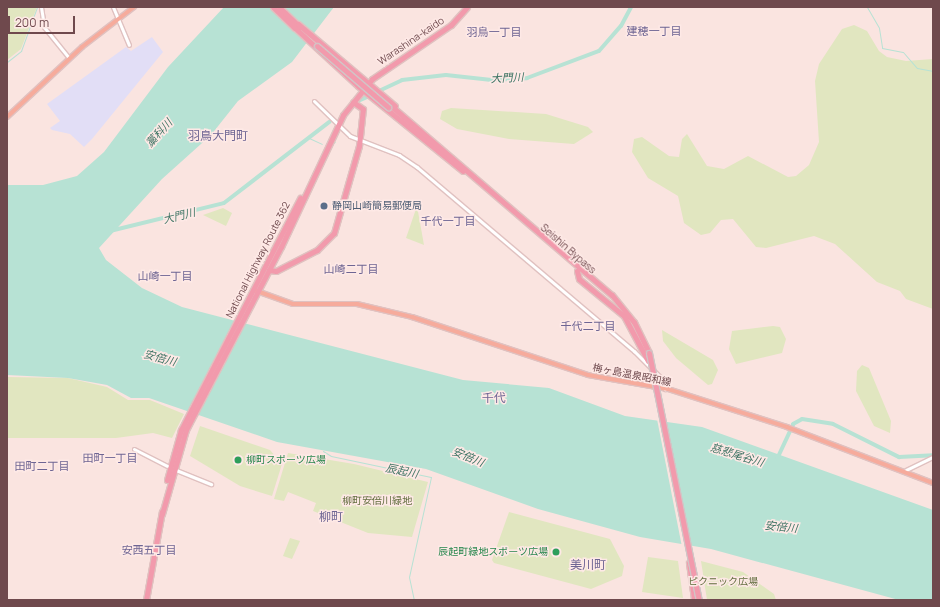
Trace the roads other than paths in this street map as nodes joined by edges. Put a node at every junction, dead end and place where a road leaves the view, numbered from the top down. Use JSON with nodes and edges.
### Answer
{"nodes":[{"id":1,"x":41,"y":7,"type":"edge"},
{"id":2,"x":113,"y":7,"type":"edge"},
{"id":3,"x":134,"y":7,"type":"edge"},
{"id":4,"x":273,"y":7,"type":"edge"},
{"id":5,"x":279,"y":7,"type":"edge"},
{"id":6,"x":467,"y":7,"type":"edge"},
{"id":7,"x":116,"y":20,"type":"junction"},
{"id":8,"x":296,"y":26,"type":"junction"},
{"id":9,"x":129,"y":46,"type":"dead end"},
{"id":10,"x":69,"y":58,"type":"junction"},
{"id":11,"x":369,"y":82,"type":"junction"},
{"id":12,"x":362,"y":89,"type":"junction"},
{"id":13,"x":314,"y":101,"type":"dead end"},
{"id":14,"x":353,"y":102,"type":"junction"},
{"id":15,"x":389,"y":106,"type":"junction"},
{"id":16,"x":7,"y":117,"type":"edge"},
{"id":17,"x":337,"y":124,"type":"junction"},
{"id":18,"x":360,"y":141,"type":"junction"},
{"id":19,"x":465,"y":168,"type":"junction"},
{"id":20,"x":474,"y":178,"type":"junction"},
{"id":21,"x":579,"y":263,"type":"dead end"},
{"id":22,"x":269,"y":270,"type":"junction"},
{"id":23,"x":580,"y":271,"type":"junction"},
{"id":24,"x":582,"y":281,"type":"junction"},
{"id":25,"x":573,"y":283,"type":"dead end"},
{"id":26,"x":255,"y":292,"type":"junction"},
{"id":27,"x":648,"y":354,"type":"junction"},
{"id":28,"x":664,"y":389,"type":"junction"},
{"id":29,"x":134,"y":450,"type":"dead end"},
{"id":30,"x":933,"y":457,"type":"edge"},
{"id":31,"x":167,"y":466,"type":"dead end"},
{"id":32,"x":176,"y":470,"type":"dead end"},
{"id":33,"x":906,"y":470,"type":"junction"},
{"id":34,"x":933,"y":483,"type":"edge"},
{"id":35,"x":211,"y":484,"type":"dead end"},
{"id":36,"x":146,"y":600,"type":"edge"},
{"id":37,"x":695,"y":600,"type":"edge"},
{"id":38,"x":700,"y":600,"type":"edge"}],
"edges":[{"from":1,"to":10,"type":"street"},
{"from":2,"to":7,"type":"street"},
{"from":3,"to":7,"type":"main road"},
{"from":4,"to":8,"type":"highway","name":"Seishin Bypass"},
{"from":5,"to":8,"type":"highway","name":"Seishin Bypass"},
{"from":6,"to":11,"type":"highway","name":"Warashina-kaido"},
{"from":7,"to":9,"type":"street"},
{"from":7,"to":10,"type":"main road"},
{"from":8,"to":11,"type":"highway"},
{"from":8,"to":12,"type":"highway","bridge":true},
{"from":8,"to":15,"type":"highway","name":"Seishin Bypass","bridge":true},
{"from":10,"to":16,"type":"main road"},
{"from":11,"to":12,"type":"highway","name":"Warashina-kaido"},
{"from":11,"to":19,"type":"highway"},
{"from":12,"to":14,"type":"highway","name":"National Highway Route 362"},
{"from":12,"to":17,"type":"highway","name":"National Highway Route 362"},
{"from":12,"to":20,"type":"highway"},
{"from":13,"to":17,"type":"street"},
{"from":14,"to":17,"type":"highway","name":"National Highway Route 362"},
{"from":14,"to":18,"type":"highway","name":"National Highway Route 362"},
{"from":15,"to":19,"type":"highway","name":"Seishin Bypass"},
{"from":15,"to":20,"type":"highway","name":"Seishin Bypass"},
{"from":17,"to":18,"type":"street"},
{"from":17,"to":22,"type":"highway","name":"National Highway Route 362"},
{"from":17,"to":26,"type":"highway","name":"National Highway Route 362"},
{"from":18,"to":22,"type":"highway","name":"National Highway Route 362"},
{"from":18,"to":28,"type":"street"},
{"from":19,"to":20,"type":"highway","name":"Seishin Bypass"},
{"from":20,"to":23,"type":"highway","name":"Seishin Bypass"},
{"from":21,"to":27,"type":"highway"},
{"from":22,"to":26,"type":"highway"},
{"from":23,"to":24,"type":"highway"},
{"from":23,"to":27,"type":"highway","name":"Seishin Bypass"},
{"from":24,"to":25,"type":"highway"},
{"from":24,"to":27,"type":"highway"},
{"from":26,"to":28,"type":"main road","name":"梅ヶ島温泉昭和線"},
{"from":26,"to":36,"type":"highway","name":"National Highway Route 362"},
{"from":27,"to":37,"type":"highway","name":"Seishin Bypass","bridge":true},
{"from":27,"to":38,"type":"highway","bridge":true},
{"from":28,"to":33,"type":"main road","name":"梅ヶ島温泉昭和線"},
{"from":29,"to":31,"type":"street"},
{"from":30,"to":33,"type":"street"},
{"from":32,"to":35,"type":"street"},
{"from":33,"to":34,"type":"main road","name":"梅ヶ島温泉昭和線"}]}
